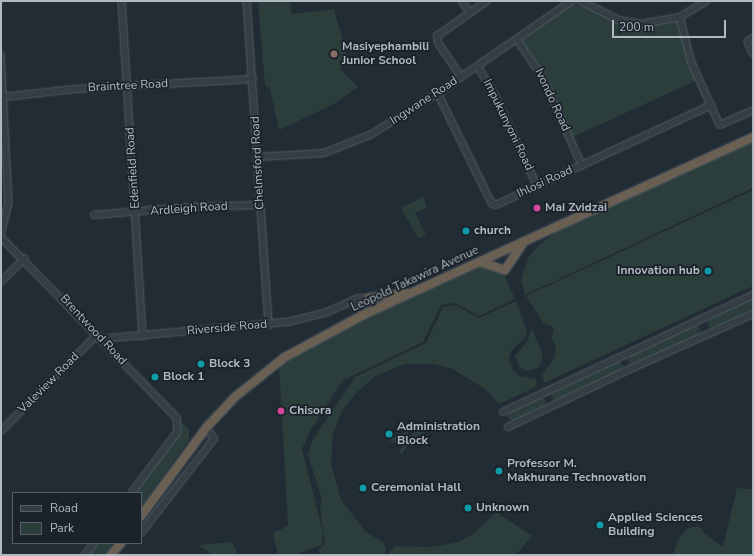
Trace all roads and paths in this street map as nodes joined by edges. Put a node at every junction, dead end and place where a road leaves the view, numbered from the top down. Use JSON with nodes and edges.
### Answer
{"nodes":[{"id":1,"x":122,"y":1,"type":"edge"},
{"id":2,"x":247,"y":1,"type":"edge"},
{"id":3,"x":462,"y":1,"type":"edge"},
{"id":4,"x":487,"y":1,"type":"edge"},
{"id":5,"x":572,"y":1,"type":"edge"},
{"id":6,"x":582,"y":1,"type":"edge"},
{"id":7,"x":707,"y":1,"type":"edge"},
{"id":8,"x":470,"y":12,"type":"junction"},
{"id":9,"x":680,"y":17,"type":"junction"},
{"id":10,"x":753,"y":38,"type":"edge"},
{"id":11,"x":517,"y":39,"type":"junction"},
{"id":12,"x":753,"y":53,"type":"edge"},
{"id":13,"x":1,"y":55,"type":"edge"},
{"id":14,"x":478,"y":66,"type":"junction"},
{"id":15,"x":461,"y":77,"type":"junction"},
{"id":16,"x":253,"y":79,"type":"junction"},
{"id":17,"x":128,"y":86,"type":"junction"},
{"id":18,"x":438,"y":93,"type":"junction"},
{"id":19,"x":4,"y":96,"type":"junction"},
{"id":20,"x":711,"y":105,"type":"junction"},
{"id":21,"x":753,"y":110,"type":"edge"},
{"id":22,"x":753,"y":137,"type":"edge"},
{"id":23,"x":258,"y":157,"type":"junction"},
{"id":24,"x":582,"y":165,"type":"junction"},
{"id":25,"x":537,"y":185,"type":"junction"},
{"id":26,"x":260,"y":205,"type":"junction"},
{"id":27,"x":136,"y":212,"type":"junction"},
{"id":28,"x":94,"y":215,"type":"dead end"},
{"id":29,"x":1,"y":235,"type":"edge"},
{"id":30,"x":524,"y":241,"type":"junction"},
{"id":31,"x":24,"y":259,"type":"junction"},
{"id":32,"x":480,"y":262,"type":"junction"},
{"id":33,"x":1,"y":282,"type":"edge"},
{"id":34,"x":411,"y":293,"type":"junction"},
{"id":35,"x":753,"y":295,"type":"edge"},
{"id":36,"x":368,"y":298,"type":"junction"},
{"id":37,"x":349,"y":301,"type":"junction"},
{"id":38,"x":377,"y":309,"type":"junction"},
{"id":39,"x":365,"y":314,"type":"junction"},
{"id":40,"x":753,"y":314,"type":"edge"},
{"id":41,"x":269,"y":325,"type":"junction"},
{"id":42,"x":143,"y":336,"type":"junction"},
{"id":43,"x":98,"y":337,"type":"junction"},
{"id":44,"x":503,"y":412,"type":"dead end"},
{"id":45,"x":508,"y":427,"type":"dead end"},
{"id":46,"x":206,"y":428,"type":"junction"},
{"id":47,"x":1,"y":431,"type":"edge"},
{"id":48,"x":133,"y":492,"type":"edge"},
{"id":49,"x":142,"y":515,"type":"edge"},
{"id":50,"x":142,"y":532,"type":"edge"},
{"id":51,"x":93,"y":544,"type":"edge"},
{"id":52,"x":120,"y":544,"type":"edge"},
{"id":53,"x":85,"y":555,"type":"edge"},
{"id":54,"x":111,"y":555,"type":"edge"}],
"edges":[{"from":1,"to":17,"type":"street","name":"Edenfield Road"},
{"from":2,"to":16,"type":"street","name":"Chelmsford Road"},
{"from":3,"to":8,"type":"street"},
{"from":4,"to":8,"type":"street"},
{"from":5,"to":11,"type":"street","name":"Ingwane Road"},
{"from":6,"to":9,"type":"street"},
{"from":7,"to":9,"type":"street"},
{"from":8,"to":15,"type":"street"},
{"from":9,"to":20,"type":"street"},
{"from":10,"to":12,"type":"street"},
{"from":11,"to":14,"type":"street","name":"Ingwane Road"},
{"from":11,"to":24,"type":"street","name":"Ivondo Road"},
{"from":13,"to":19,"type":"street"},
{"from":14,"to":15,"type":"street","name":"Ingwane Road"},
{"from":14,"to":25,"type":"street","name":"Impukunyoni Road"},
{"from":15,"to":18,"type":"street","name":"Ingwane Road"},
{"from":16,"to":17,"type":"street","name":"Braintree Road"},
{"from":16,"to":23,"type":"street","name":"Chelmsford Road"},
{"from":17,"to":19,"type":"street","name":"Braintree Road"},
{"from":17,"to":27,"type":"street","name":"Edenfield Road"},
{"from":18,"to":23,"type":"street","name":"Ingwane Road"},
{"from":18,"to":25,"type":"street","name":"Ihlosi Road"},
{"from":19,"to":29,"type":"street"},
{"from":20,"to":21,"type":"street"},
{"from":20,"to":24,"type":"street","name":"Ihlosi Road"},
{"from":22,"to":30,"type":"highway","name":"Leopold Takawira Avenue"},
{"from":23,"to":26,"type":"street","name":"Chelmsford Road"},
{"from":24,"to":25,"type":"street","name":"Ihlosi Road"},
{"from":26,"to":27,"type":"street","name":"Ardleigh Road"},
{"from":26,"to":41,"type":"street","name":"Chelmsford Road"},
{"from":27,"to":28,"type":"street","name":"Ardleigh Road"},
{"from":27,"to":42,"type":"street","name":"Edenfield Road"},
{"from":29,"to":31,"type":"street","name":"Brentwood Road"},
{"from":30,"to":32,"type":"highway","name":"Leopold Takawira Avenue"},
{"from":30,"to":32,"type":"highway"},
{"from":31,"to":33,"type":"street"},
{"from":31,"to":43,"type":"street","name":"Brentwood Road"},
{"from":32,"to":34,"type":"highway","name":"Leopold Takawira Avenue"},
{"from":34,"to":36,"type":"highway"},
{"from":34,"to":38,"type":"highway","name":"Leopold Takawira Avenue"},
{"from":35,"to":44,"type":"street"},
{"from":36,"to":37,"type":"street","name":"Riverside Road"},
{"from":36,"to":38,"type":"street"},
{"from":37,"to":39,"type":"street"},
{"from":37,"to":41,"type":"street","name":"Riverside Road"},
{"from":38,"to":39,"type":"highway","name":"Leopold Takawira Avenue"},
{"from":39,"to":46,"type":"highway","name":"Leopold Takawira Avenue"},
{"from":40,"to":45,"type":"street"},
{"from":41,"to":42,"type":"street","name":"Riverside Road"},
{"from":42,"to":43,"type":"street","name":"Riverside Road"},
{"from":43,"to":47,"type":"street","name":"Valeview Road"},
{"from":43,"to":48,"type":"street","name":"Brentwood Road"},
{"from":46,"to":49,"type":"highway","name":"Leopold Takawira Avenue"},
{"from":46,"to":50,"type":"street"},
{"from":51,"to":53,"type":"street"},
{"from":52,"to":54,"type":"highway"}]}
